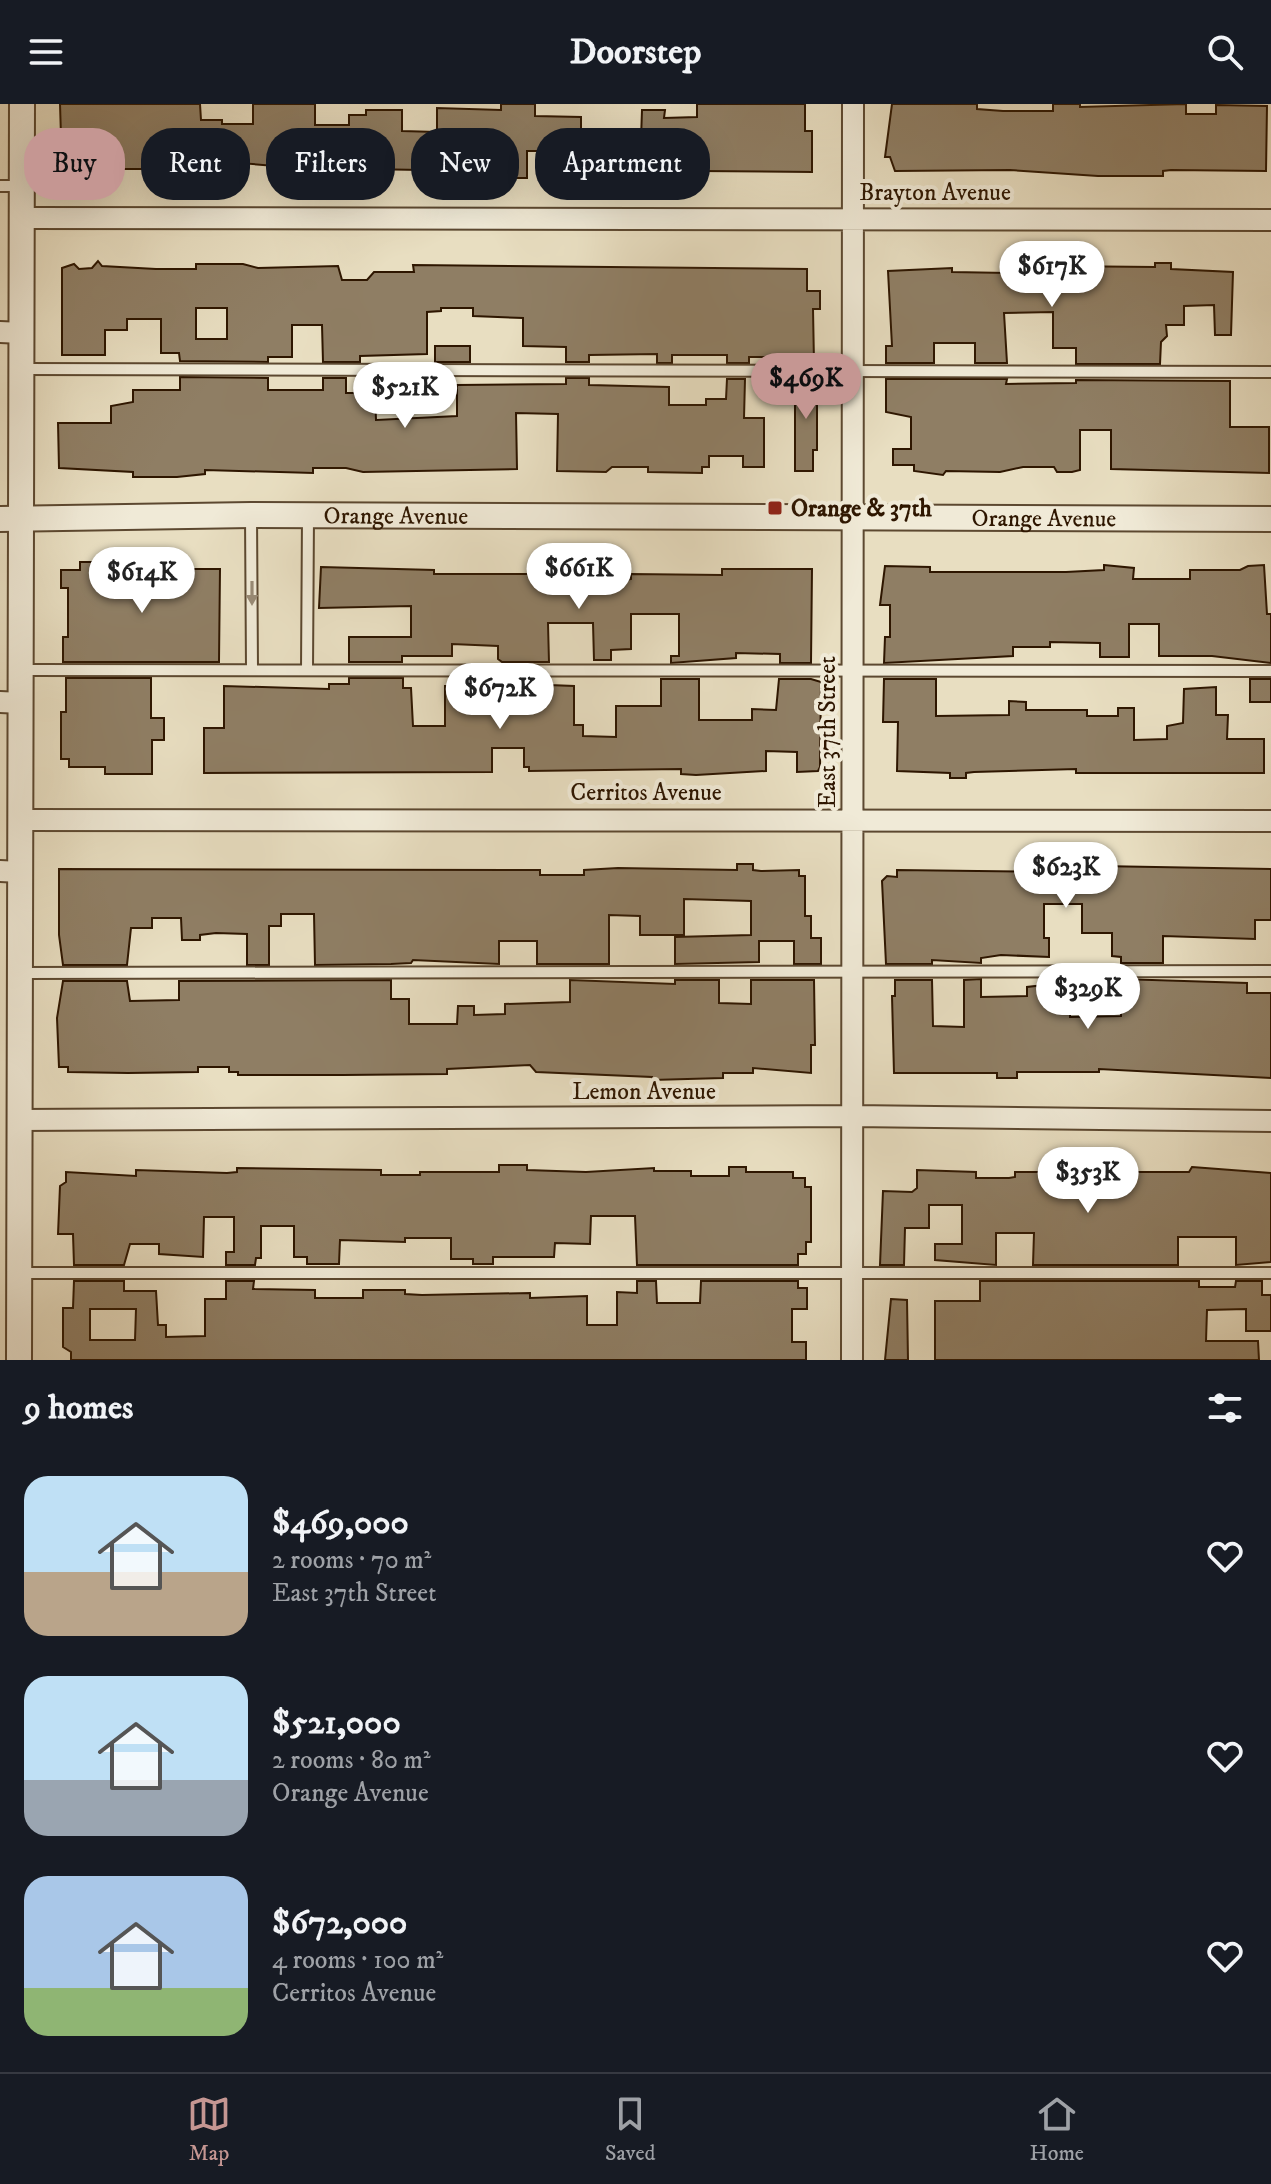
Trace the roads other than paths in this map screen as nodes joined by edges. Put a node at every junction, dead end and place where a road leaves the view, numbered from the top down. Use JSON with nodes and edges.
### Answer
{"nodes":[{"id":1,"x":22,"y":104,"type":"edge"},
{"id":2,"x":853,"y":104,"type":"edge"},
{"id":3,"x":11,"y":186,"type":"edge"},
{"id":4,"x":22,"y":218,"type":"junction"},
{"id":5,"x":853,"y":218,"type":"junction"},
{"id":6,"x":1271,"y":220,"type":"edge"},
{"id":7,"x":11,"y":332,"type":"edge"},
{"id":8,"x":22,"y":369,"type":"junction"},
{"id":9,"x":853,"y":369,"type":"junction"},
{"id":10,"x":1271,"y":372,"type":"edge"},
{"id":11,"x":251,"y":515,"type":"junction"},
{"id":12,"x":308,"y":516,"type":"junction"},
{"id":13,"x":853,"y":517,"type":"junction"},
{"id":14,"x":11,"y":519,"type":"edge"},
{"id":15,"x":1271,"y":519,"type":"edge"},
{"id":16,"x":22,"y":670,"type":"junction"},
{"id":17,"x":252,"y":670,"type":"junction"},
{"id":18,"x":307,"y":670,"type":"junction"},
{"id":19,"x":853,"y":670,"type":"junction"},
{"id":20,"x":1271,"y":671,"type":"edge"},
{"id":21,"x":11,"y":702,"type":"edge"},
{"id":22,"x":853,"y":818,"type":"junction"},
{"id":23,"x":20,"y":820,"type":"junction"},
{"id":24,"x":1271,"y":821,"type":"edge"},
{"id":25,"x":10,"y":872,"type":"edge"},
{"id":26,"x":853,"y":969,"type":"junction"},
{"id":27,"x":1271,"y":971,"type":"edge"},
{"id":28,"x":20,"y":973,"type":"junction"},
{"id":29,"x":853,"y":1116,"type":"junction"},
{"id":30,"x":18,"y":1120,"type":"junction"},
{"id":31,"x":1271,"y":1121,"type":"edge"},
{"id":32,"x":852,"y":1272,"type":"junction"},
{"id":33,"x":19,"y":1273,"type":"junction"},
{"id":34,"x":1271,"y":1273,"type":"edge"},
{"id":35,"x":19,"y":1360,"type":"edge"},
{"id":36,"x":852,"y":1360,"type":"edge"}],
"edges":[{"from":1,"to":3,"type":"street"},
{"from":2,"to":5,"type":"street","name":"East 37th Street"},
{"from":3,"to":4,"type":"street"},
{"from":4,"to":5,"type":"street","name":"Brayton Avenue"},
{"from":4,"to":7,"type":"street"},
{"from":5,"to":6,"type":"street","name":"Brayton Avenue"},
{"from":5,"to":9,"type":"street","name":"East 37th Street"},
{"from":7,"to":8,"type":"street"},
{"from":8,"to":9,"type":"lane"},
{"from":8,"to":14,"type":"street"},
{"from":9,"to":10,"type":"lane"},
{"from":9,"to":13,"type":"street","name":"East 37th Street"},
{"from":11,"to":12,"type":"street","name":"Orange Avenue"},
{"from":11,"to":14,"type":"street","name":"Orange Avenue"},
{"from":11,"to":17,"type":"lane","one_way":true},
{"from":12,"to":13,"type":"street","name":"Orange Avenue"},
{"from":12,"to":18,"type":"lane"},
{"from":13,"to":15,"type":"street","name":"Orange Avenue"},
{"from":13,"to":19,"type":"street","name":"East 37th Street"},
{"from":14,"to":16,"type":"street"},
{"from":16,"to":17,"type":"lane"},
{"from":16,"to":21,"type":"street"},
{"from":17,"to":18,"type":"lane"},
{"from":18,"to":19,"type":"lane"},
{"from":19,"to":20,"type":"lane"},
{"from":19,"to":22,"type":"street","name":"East 37th Street"},
{"from":21,"to":23,"type":"street"},
{"from":22,"to":23,"type":"street","name":"Cerritos Avenue"},
{"from":22,"to":24,"type":"street","name":"Cerritos Avenue"},
{"from":22,"to":26,"type":"street","name":"East 37th Street"},
{"from":23,"to":25,"type":"street"},
{"from":25,"to":28,"type":"street"},
{"from":26,"to":27,"type":"lane"},
{"from":26,"to":28,"type":"lane"},
{"from":26,"to":29,"type":"street","name":"East 37th Street"},
{"from":28,"to":30,"type":"street"},
{"from":29,"to":30,"type":"street","name":"Lemon Avenue"},
{"from":29,"to":31,"type":"street","name":"Lemon Avenue"},
{"from":29,"to":32,"type":"street","name":"East 37th Street"},
{"from":30,"to":33,"type":"street"},
{"from":32,"to":33,"type":"lane"},
{"from":32,"to":34,"type":"lane"},
{"from":32,"to":36,"type":"street","name":"East 37th Street"},
{"from":33,"to":35,"type":"street"}]}
